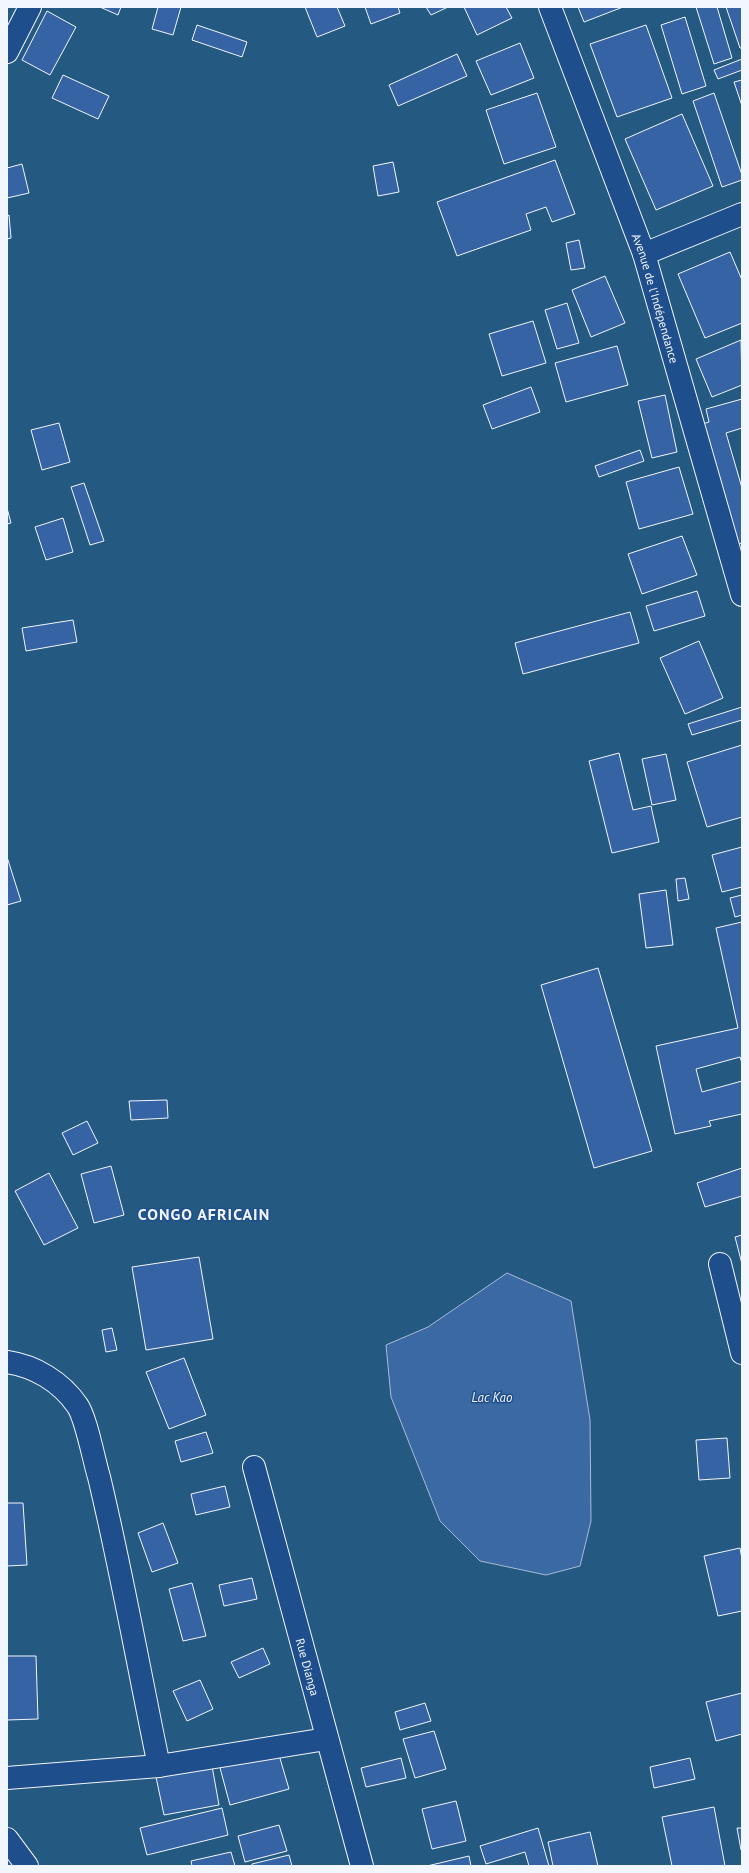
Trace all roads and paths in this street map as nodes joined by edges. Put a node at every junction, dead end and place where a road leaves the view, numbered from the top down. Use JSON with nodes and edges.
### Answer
{"nodes":[{"id":1,"x":30,"y":7,"type":"edge"},
{"id":2,"x":550,"y":7,"type":"edge"},
{"id":3,"x":7,"y":52,"type":"edge"},
{"id":4,"x":742,"y":214,"type":"edge"},
{"id":5,"x":644,"y":254,"type":"junction"},
{"id":6,"x":742,"y":595,"type":"edge"},
{"id":7,"x":720,"y":1264,"type":"dead end"},
{"id":8,"x":742,"y":1353,"type":"edge"},
{"id":9,"x":7,"y":1362,"type":"edge"},
{"id":10,"x":254,"y":1468,"type":"dead end"},
{"id":11,"x":326,"y":1739,"type":"junction"},
{"id":12,"x":159,"y":1766,"type":"junction"},
{"id":13,"x":7,"y":1778,"type":"edge"},
{"id":14,"x":7,"y":1839,"type":"edge"},
{"id":15,"x":27,"y":1866,"type":"edge"},
{"id":16,"x":362,"y":1866,"type":"edge"}],
"edges":[{"from":1,"to":3,"type":"street"},
{"from":2,"to":5,"type":"street","name":"Avenue de l'Indépendance"},
{"from":4,"to":5,"type":"street"},
{"from":5,"to":6,"type":"street","name":"Avenue de l'Indépendance"},
{"from":7,"to":8,"type":"street"},
{"from":9,"to":12,"type":"street"},
{"from":10,"to":11,"type":"street","name":"Rue Dianga"},
{"from":11,"to":12,"type":"street"},
{"from":11,"to":16,"type":"street","name":"Rue Dianga"},
{"from":12,"to":13,"type":"street"},
{"from":14,"to":15,"type":"street"}]}
